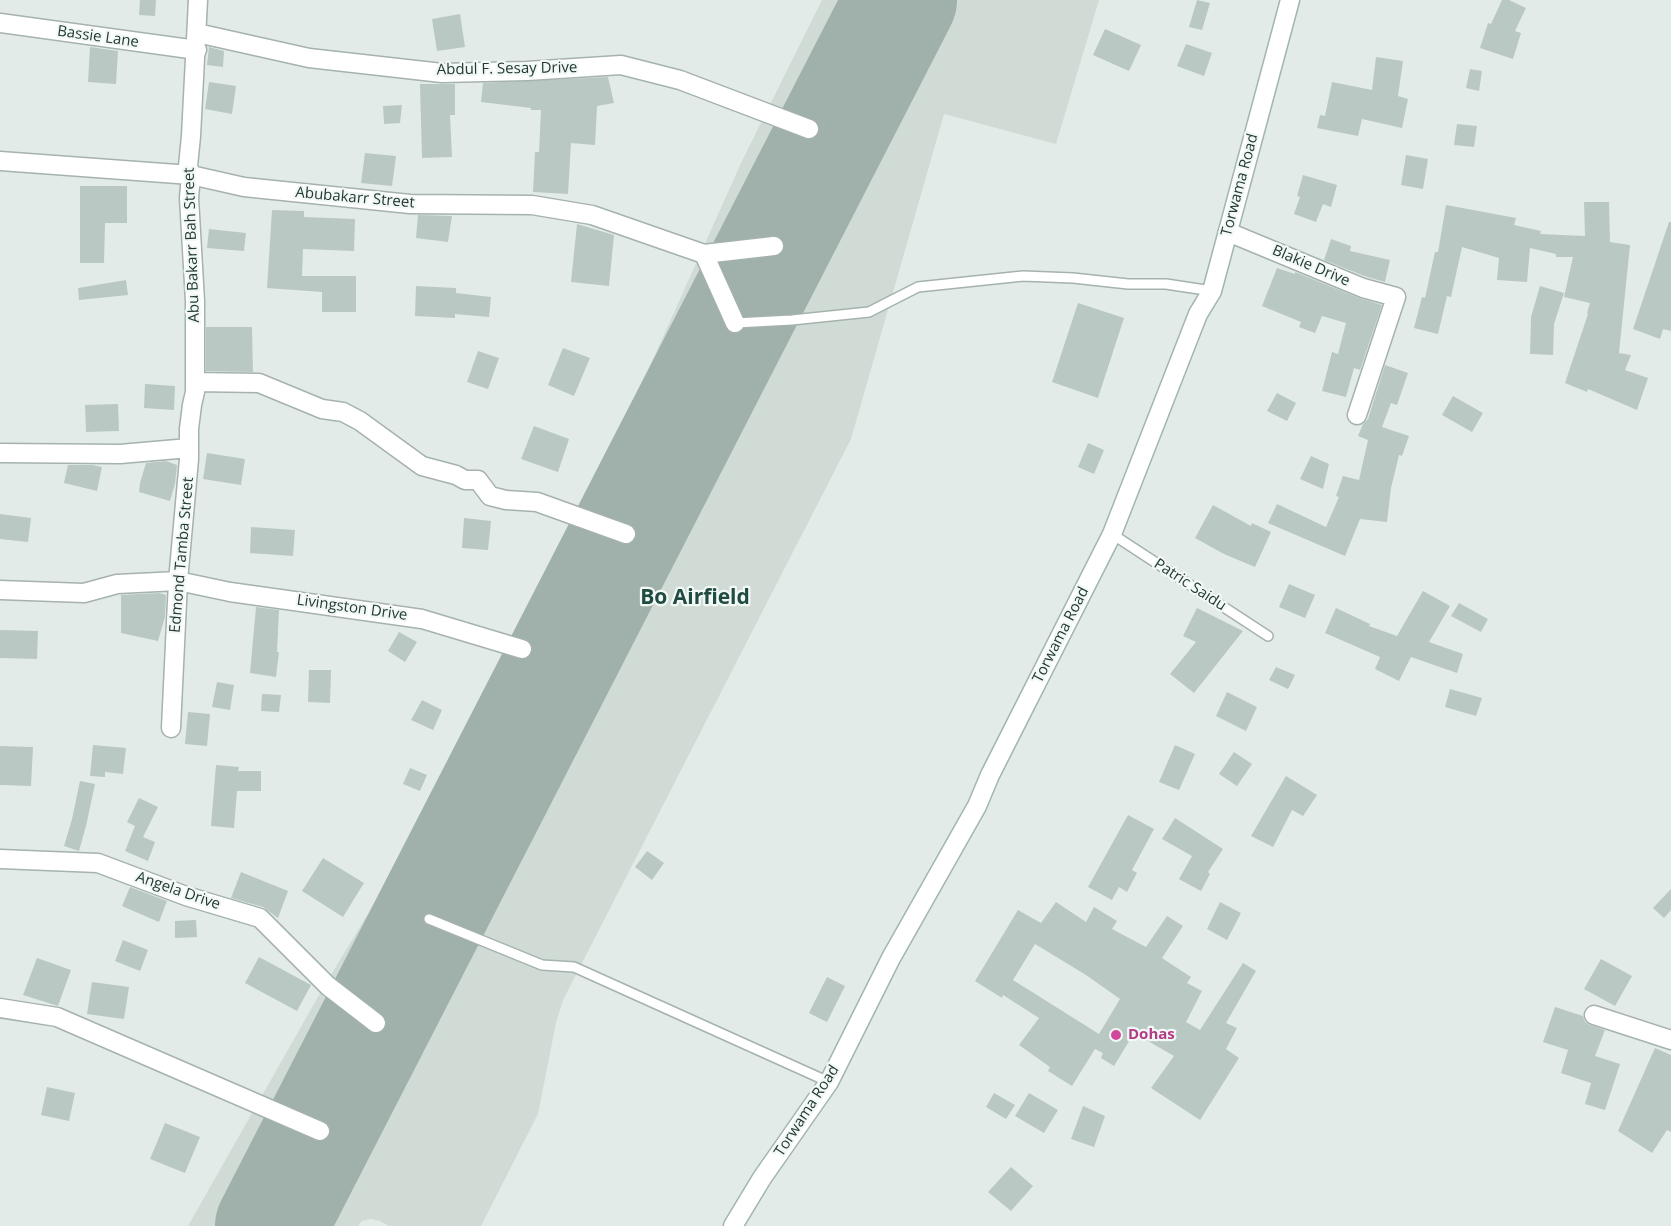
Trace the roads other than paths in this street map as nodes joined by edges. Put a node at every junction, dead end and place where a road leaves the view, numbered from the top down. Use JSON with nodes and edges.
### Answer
{"nodes":[{"id":1,"x":198,"y":0,"type":"edge"},
{"id":2,"x":1290,"y":0,"type":"edge"},
{"id":3,"x":0,"y":23,"type":"edge"},
{"id":4,"x":197,"y":41,"type":"junction"},
{"id":5,"x":809,"y":129,"type":"dead end"},
{"id":6,"x":0,"y":161,"type":"edge"},
{"id":7,"x":190,"y":175,"type":"junction"},
{"id":8,"x":1228,"y":232,"type":"junction"},
{"id":9,"x":774,"y":246,"type":"dead end"},
{"id":10,"x":704,"y":254,"type":"junction"},
{"id":11,"x":1212,"y":291,"type":"junction"},
{"id":12,"x":735,"y":323,"type":"joint"},
{"id":13,"x":195,"y":382,"type":"junction"},
{"id":14,"x":1357,"y":415,"type":"dead end"},
{"id":15,"x":189,"y":448,"type":"junction"},
{"id":16,"x":0,"y":453,"type":"edge"},
{"id":17,"x":626,"y":534,"type":"dead end"},
{"id":18,"x":1112,"y":534,"type":"junction"},
{"id":19,"x":178,"y":581,"type":"junction"},
{"id":20,"x":0,"y":590,"type":"edge"},
{"id":21,"x":1268,"y":636,"type":"dead end"},
{"id":22,"x":522,"y":650,"type":"dead end"},
{"id":23,"x":171,"y":728,"type":"dead end"},
{"id":24,"x":0,"y":859,"type":"edge"},
{"id":25,"x":429,"y":919,"type":"dead end"},
{"id":26,"x":0,"y":1008,"type":"edge"},
{"id":27,"x":1594,"y":1016,"type":"dead end"},
{"id":28,"x":376,"y":1023,"type":"dead end"},
{"id":29,"x":1671,"y":1041,"type":"edge"},
{"id":30,"x":829,"y":1082,"type":"junction"},
{"id":31,"x":320,"y":1131,"type":"dead end"},
{"id":32,"x":733,"y":1226,"type":"edge"}],
"edges":[{"from":1,"to":4,"type":"street","name":"Abu Bakarr Bah Street"},
{"from":2,"to":8,"type":"street","name":"Torwama Road"},
{"from":3,"to":4,"type":"street","name":"Bassie Lane"},
{"from":4,"to":5,"type":"street","name":"Abdul F. Sesay Drive"},
{"from":4,"to":7,"type":"street","name":"Abu Bakarr Bah Street"},
{"from":6,"to":7,"type":"street","name":"Abubakarr Street"},
{"from":7,"to":10,"type":"street","name":"Abubakarr Street"},
{"from":7,"to":13,"type":"street","name":"Abu Bakarr Bah Street"},
{"from":8,"to":11,"type":"street","name":"Torwama Road"},
{"from":8,"to":14,"type":"street","name":"Blakie Drive"},
{"from":9,"to":10,"type":"street"},
{"from":10,"to":12,"type":"street"},
{"from":11,"to":12,"type":"lane"},
{"from":11,"to":18,"type":"street","name":"Torwama Road"},
{"from":13,"to":15,"type":"street","name":"Edmond Tamba Street"},
{"from":13,"to":17,"type":"street"},
{"from":15,"to":16,"type":"street"},
{"from":15,"to":19,"type":"street","name":"Edmond Tamba Street"},
{"from":18,"to":21,"type":"lane","name":"Patric Saidu"},
{"from":18,"to":30,"type":"street","name":"Torwama Road"},
{"from":19,"to":20,"type":"street","name":"Livingston Drive"},
{"from":19,"to":22,"type":"street","name":"Livingston Drive"},
{"from":19,"to":23,"type":"street","name":"Edmond Tamba Street"},
{"from":24,"to":28,"type":"street","name":"Angela Drive"},
{"from":25,"to":30,"type":"lane"},
{"from":26,"to":31,"type":"street"},
{"from":27,"to":29,"type":"street"},
{"from":30,"to":32,"type":"street","name":"Torwama Road"}]}
